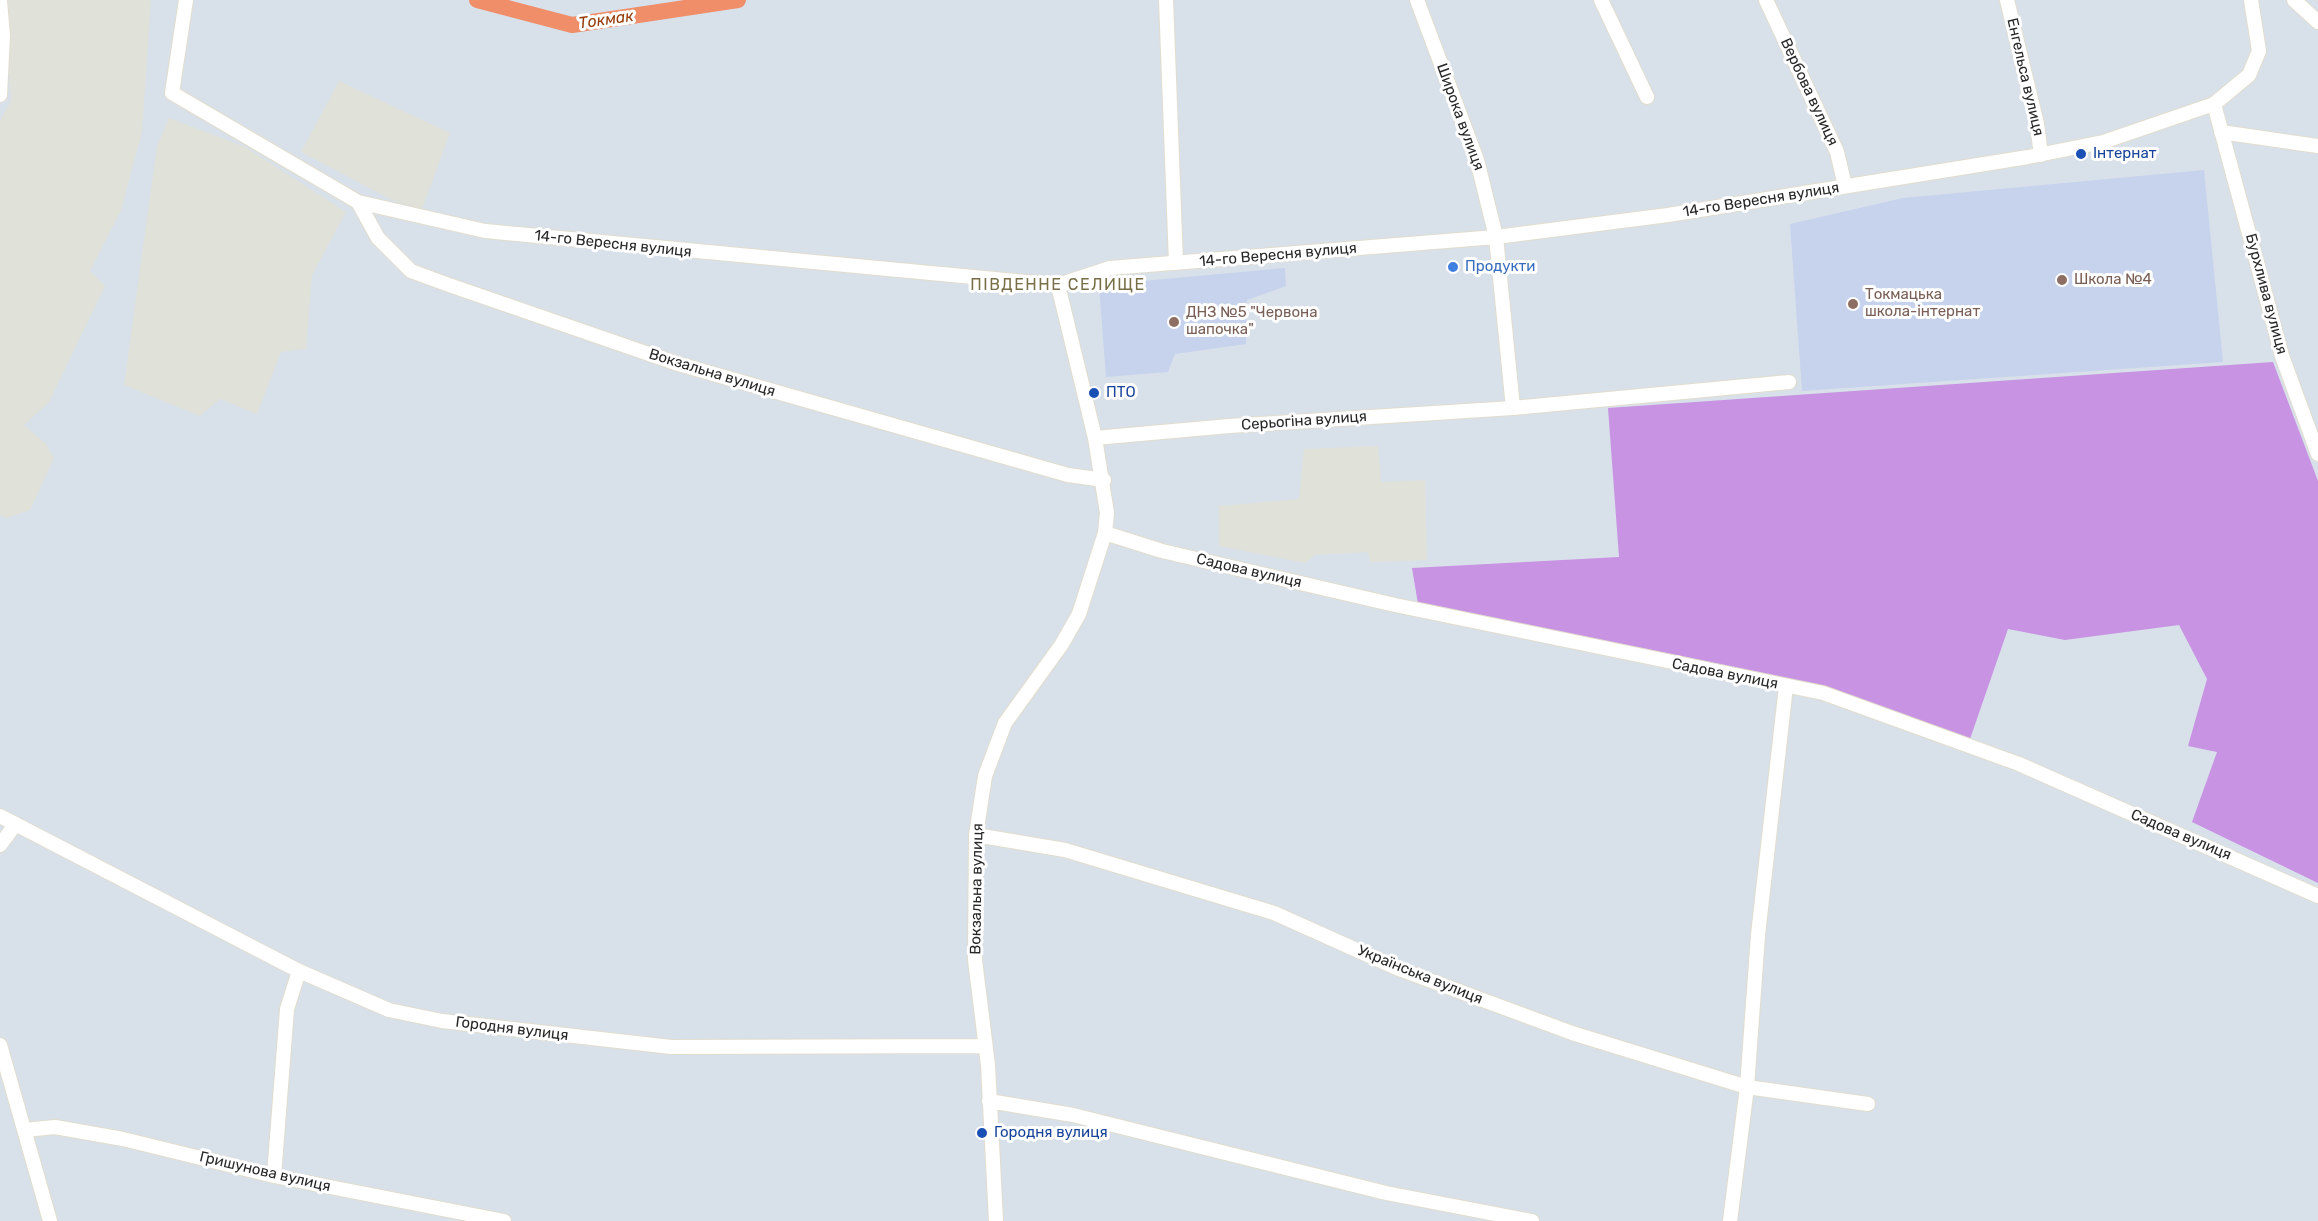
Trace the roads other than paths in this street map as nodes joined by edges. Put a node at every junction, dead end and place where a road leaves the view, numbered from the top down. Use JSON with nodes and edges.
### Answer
{"nodes":[{"id":1,"x":186,"y":0,"type":"edge"},
{"id":2,"x":1166,"y":0,"type":"edge"},
{"id":3,"x":1417,"y":0,"type":"edge"},
{"id":4,"x":1600,"y":0,"type":"edge"},
{"id":5,"x":1766,"y":0,"type":"edge"},
{"id":6,"x":2007,"y":0,"type":"edge"},
{"id":7,"x":2251,"y":0,"type":"edge"},
{"id":8,"x":2294,"y":0,"type":"edge"},
{"id":9,"x":0,"y":1,"type":"edge"},
{"id":10,"x":2318,"y":22,"type":"edge"},
{"id":11,"x":2,"y":34,"type":"edge"},
{"id":12,"x":1,"y":94,"type":"edge"},
{"id":13,"x":1647,"y":97,"type":"dead end"},
{"id":14,"x":2214,"y":104,"type":"junction"},
{"id":15,"x":2221,"y":132,"type":"junction"},
{"id":16,"x":2318,"y":146,"type":"edge"},
{"id":17,"x":2041,"y":154,"type":"junction"},
{"id":18,"x":1845,"y":186,"type":"junction"},
{"id":19,"x":358,"y":202,"type":"junction"},
{"id":20,"x":1496,"y":237,"type":"junction"},
{"id":21,"x":1176,"y":263,"type":"junction"},
{"id":22,"x":1058,"y":285,"type":"junction"},
{"id":23,"x":1789,"y":382,"type":"dead end"},
{"id":24,"x":1513,"y":408,"type":"junction"},
{"id":25,"x":1095,"y":438,"type":"junction"},
{"id":26,"x":2318,"y":454,"type":"edge"},
{"id":27,"x":1104,"y":480,"type":"junction"},
{"id":28,"x":1105,"y":533,"type":"junction"},
{"id":29,"x":1786,"y":686,"type":"junction"},
{"id":30,"x":0,"y":816,"type":"edge"},
{"id":31,"x":15,"y":825,"type":"junction"},
{"id":32,"x":976,"y":835,"type":"junction"},
{"id":33,"x":0,"y":845,"type":"edge"},
{"id":34,"x":2318,"y":896,"type":"edge"},
{"id":35,"x":299,"y":971,"type":"junction"},
{"id":36,"x":0,"y":1045,"type":"edge"},
{"id":37,"x":985,"y":1046,"type":"junction"},
{"id":38,"x":1747,"y":1086,"type":"junction"},
{"id":39,"x":989,"y":1101,"type":"junction"},
{"id":40,"x":1868,"y":1104,"type":"dead end"},
{"id":41,"x":25,"y":1130,"type":"junction"},
{"id":42,"x":274,"y":1176,"type":"junction"},
{"id":43,"x":50,"y":1221,"type":"edge"},
{"id":44,"x":504,"y":1221,"type":"edge"},
{"id":45,"x":996,"y":1221,"type":"edge"},
{"id":46,"x":1532,"y":1221,"type":"edge"},
{"id":47,"x":1730,"y":1221,"type":"edge"}],
"edges":[{"from":1,"to":19,"type":"street","name":"14-го Вересня вулиця"},
{"from":2,"to":21,"type":"street"},
{"from":3,"to":20,"type":"street","name":"Широка вулиця"},
{"from":4,"to":13,"type":"street"},
{"from":5,"to":18,"type":"street","name":"Вербова вулиця"},
{"from":6,"to":17,"type":"street","name":"Енгельса вулиця"},
{"from":7,"to":14,"type":"street","name":"14-го Вересня вулиця"},
{"from":8,"to":10,"type":"street"},
{"from":9,"to":11,"type":"street"},
{"from":11,"to":12,"type":"street"},
{"from":14,"to":15,"type":"street","name":"Бурхлива вулиця"},
{"from":14,"to":17,"type":"street","name":"14-го Вересня вулиця"},
{"from":15,"to":16,"type":"street"},
{"from":15,"to":26,"type":"street","name":"Бурхлива вулиця"},
{"from":17,"to":18,"type":"street","name":"14-го Вересня вулиця"},
{"from":18,"to":20,"type":"street","name":"14-го Вересня вулиця"},
{"from":19,"to":22,"type":"street","name":"14-го Вересня вулиця"},
{"from":19,"to":27,"type":"street","name":"Вокзальна вулиця"},
{"from":20,"to":21,"type":"street","name":"14-го Вересня вулиця"},
{"from":20,"to":24,"type":"street"},
{"from":21,"to":22,"type":"street","name":"14-го Вересня вулиця"},
{"from":22,"to":25,"type":"street","name":"Вокзальна вулиця"},
{"from":23,"to":24,"type":"street","name":"Серьогіна вулиця"},
{"from":24,"to":25,"type":"street","name":"Серьогіна вулиця"},
{"from":25,"to":27,"type":"street","name":"Вокзальна вулиця"},
{"from":27,"to":28,"type":"street","name":"Вокзальна вулиця"},
{"from":28,"to":29,"type":"street","name":"Садова вулиця"},
{"from":28,"to":32,"type":"street","name":"Вокзальна вулиця"},
{"from":29,"to":34,"type":"street","name":"Садова вулиця"},
{"from":29,"to":38,"type":"street"},
{"from":30,"to":31,"type":"street","name":"Городня вулиця"},
{"from":31,"to":33,"type":"street"},
{"from":31,"to":35,"type":"street","name":"Городня вулиця"},
{"from":32,"to":37,"type":"street","name":"Вокзальна вулиця"},
{"from":32,"to":38,"type":"street","name":"Українська вулиця"},
{"from":35,"to":37,"type":"street","name":"Городня вулиця"},
{"from":35,"to":42,"type":"street"},
{"from":36,"to":41,"type":"street"},
{"from":37,"to":39,"type":"street","name":"Вокзальна вулиця"},
{"from":38,"to":40,"type":"street","name":"Українська вулиця"},
{"from":38,"to":47,"type":"street"},
{"from":39,"to":45,"type":"street","name":"Вокзальна вулиця"},
{"from":39,"to":46,"type":"street"},
{"from":41,"to":42,"type":"street","name":"Гришунова вулиця"},
{"from":41,"to":43,"type":"street"},
{"from":42,"to":44,"type":"street","name":"Гришунова вулиця"}]}
